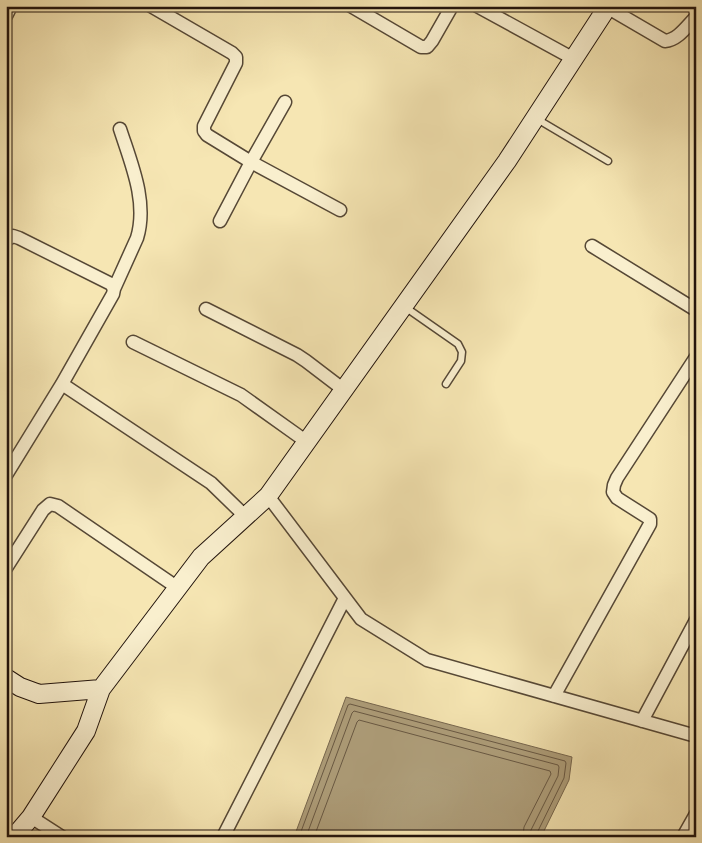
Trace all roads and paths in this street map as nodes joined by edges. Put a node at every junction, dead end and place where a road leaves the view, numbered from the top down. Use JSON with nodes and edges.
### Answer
{"nodes":[{"id":1,"x":11,"y":6,"type":"edge"},
{"id":2,"x":151,"y":6,"type":"edge"},
{"id":3,"x":350,"y":6,"type":"edge"},
{"id":4,"x":452,"y":6,"type":"edge"},
{"id":5,"x":477,"y":6,"type":"edge"},
{"id":6,"x":607,"y":7,"type":"edge"},
{"id":7,"x":6,"y":16,"type":"edge"},
{"id":8,"x":696,"y":17,"type":"edge"},
{"id":9,"x":574,"y":59,"type":"junction"},
{"id":10,"x":284,"y":102,"type":"dead end"},
{"id":11,"x":536,"y":118,"type":"junction"},
{"id":12,"x":120,"y":129,"type":"dead end"},
{"id":13,"x":608,"y":161,"type":"dead end"},
{"id":14,"x":251,"y":162,"type":"junction"},
{"id":15,"x":340,"y":210,"type":"dead end"},
{"id":16,"x":220,"y":222,"type":"dead end"},
{"id":17,"x":6,"y":240,"type":"edge"},
{"id":18,"x":592,"y":246,"type":"dead end"},
{"id":19,"x":114,"y":289,"type":"junction"},
{"id":20,"x":404,"y":307,"type":"junction"},
{"id":21,"x":206,"y":309,"type":"dead end"},
{"id":22,"x":696,"y":310,"type":"edge"},
{"id":23,"x":133,"y":342,"type":"dead end"},
{"id":24,"x":696,"y":357,"type":"edge"},
{"id":25,"x":62,"y":384,"type":"junction"},
{"id":26,"x":446,"y":384,"type":"dead end"},
{"id":27,"x":344,"y":390,"type":"junction"},
{"id":28,"x":307,"y":442,"type":"junction"},
{"id":29,"x":6,"y":475,"type":"edge"},
{"id":30,"x":268,"y":496,"type":"junction"},
{"id":31,"x":246,"y":517,"type":"junction"},
{"id":32,"x":6,"y":568,"type":"edge"},
{"id":33,"x":178,"y":588,"type":"junction"},
{"id":34,"x":346,"y":598,"type":"junction"},
{"id":35,"x":696,"y":620,"type":"edge"},
{"id":36,"x":6,"y":678,"type":"edge"},
{"id":37,"x":101,"y":689,"type":"junction"},
{"id":38,"x":554,"y":696,"type":"junction"},
{"id":39,"x":642,"y":721,"type":"junction"},
{"id":40,"x":696,"y":736,"type":"edge"},
{"id":41,"x":696,"y":814,"type":"edge"},
{"id":42,"x":31,"y":817,"type":"junction"},
{"id":43,"x":14,"y":837,"type":"edge"},
{"id":44,"x":62,"y":837,"type":"edge"},
{"id":45,"x":223,"y":837,"type":"edge"},
{"id":46,"x":683,"y":837,"type":"edge"}],
"edges":[{"from":1,"to":7,"type":"street"},
{"from":2,"to":14,"type":"street"},
{"from":3,"to":4,"type":"street"},
{"from":5,"to":9,"type":"street"},
{"from":6,"to":8,"type":"street"},
{"from":6,"to":9,"type":"street"},
{"from":9,"to":11,"type":"street"},
{"from":10,"to":14,"type":"street"},
{"from":11,"to":13,"type":"lane"},
{"from":11,"to":20,"type":"street"},
{"from":12,"to":19,"type":"street"},
{"from":14,"to":15,"type":"street"},
{"from":14,"to":16,"type":"street"},
{"from":17,"to":19,"type":"street"},
{"from":18,"to":22,"type":"street"},
{"from":19,"to":25,"type":"street"},
{"from":20,"to":26,"type":"lane"},
{"from":20,"to":27,"type":"street"},
{"from":21,"to":27,"type":"street"},
{"from":23,"to":28,"type":"street"},
{"from":24,"to":38,"type":"street"},
{"from":25,"to":29,"type":"street"},
{"from":25,"to":31,"type":"street"},
{"from":27,"to":28,"type":"street"},
{"from":28,"to":30,"type":"street"},
{"from":30,"to":31,"type":"street"},
{"from":30,"to":34,"type":"street"},
{"from":31,"to":33,"type":"street"},
{"from":32,"to":33,"type":"street"},
{"from":33,"to":37,"type":"street"},
{"from":34,"to":38,"type":"street"},
{"from":34,"to":45,"type":"street"},
{"from":35,"to":39,"type":"street"},
{"from":36,"to":37,"type":"street"},
{"from":37,"to":42,"type":"street"},
{"from":38,"to":39,"type":"street"},
{"from":39,"to":40,"type":"street"},
{"from":41,"to":46,"type":"street"},
{"from":42,"to":43,"type":"street"},
{"from":42,"to":44,"type":"street"}]}
